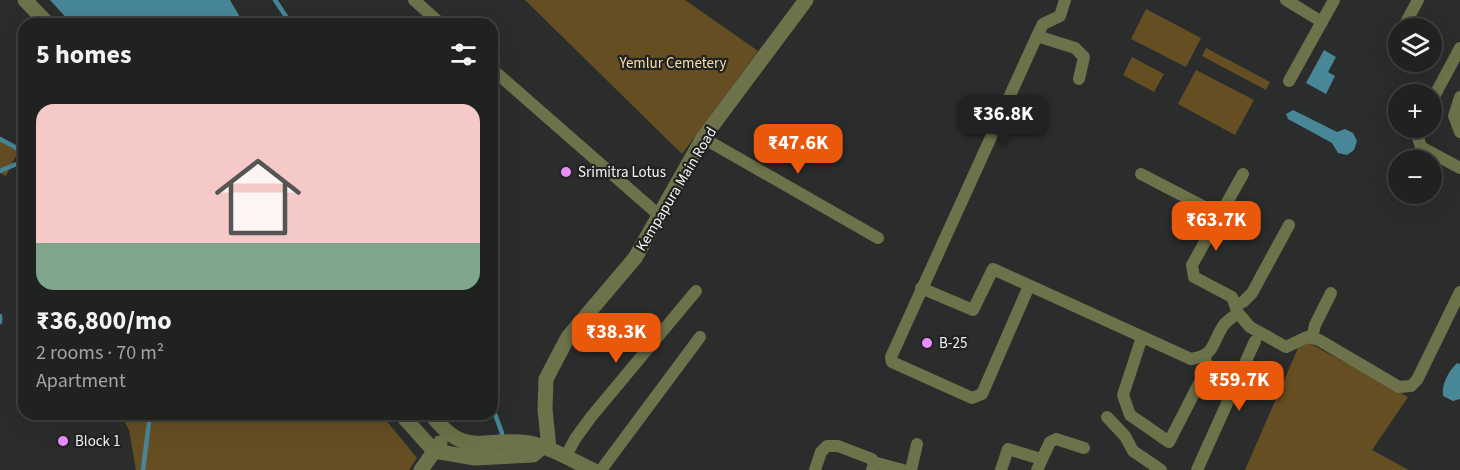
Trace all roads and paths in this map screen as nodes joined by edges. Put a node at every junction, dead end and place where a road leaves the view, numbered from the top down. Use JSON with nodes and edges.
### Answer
{"nodes":[{"id":1,"x":25,"y":0,"type":"edge"},
{"id":2,"x":414,"y":0,"type":"edge"},
{"id":3,"x":806,"y":0,"type":"edge"},
{"id":4,"x":1065,"y":0,"type":"edge"},
{"id":5,"x":1286,"y":0,"type":"edge"},
{"id":6,"x":1334,"y":0,"type":"edge"},
{"id":7,"x":1418,"y":0,"type":"edge"},
{"id":8,"x":42,"y":18,"type":"edge"},
{"id":9,"x":434,"y":18,"type":"edge"},
{"id":10,"x":1408,"y":18,"type":"edge"},
{"id":11,"x":1322,"y":22,"type":"junction"},
{"id":12,"x":1037,"y":36,"type":"junction"},
{"id":13,"x":1460,"y":48,"type":"edge"},
{"id":14,"x":498,"y":74,"type":"edge"},
{"id":15,"x":1079,"y":79,"type":"dead end"},
{"id":16,"x":1289,"y":81,"type":"dead end"},
{"id":17,"x":1441,"y":84,"type":"edge"},
{"id":18,"x":1460,"y":97,"type":"edge"},
{"id":19,"x":1460,"y":132,"type":"edge"},
{"id":20,"x":704,"y":138,"type":"junction"},
{"id":21,"x":1418,"y":138,"type":"edge"},
{"id":22,"x":1460,"y":168,"type":"edge"},
{"id":23,"x":1141,"y":174,"type":"dead end"},
{"id":24,"x":1243,"y":174,"type":"dead end"},
{"id":25,"x":1220,"y":215,"type":"junction"},
{"id":26,"x":660,"y":216,"type":"junction"},
{"id":27,"x":1288,"y":225,"type":"dead end"},
{"id":28,"x":878,"y":238,"type":"dead end"},
{"id":29,"x":1029,"y":286,"type":"junction"},
{"id":30,"x":921,"y":288,"type":"junction"},
{"id":31,"x":696,"y":291,"type":"dead end"},
{"id":32,"x":1460,"y":292,"type":"edge"},
{"id":33,"x":1331,"y":293,"type":"dead end"},
{"id":34,"x":1236,"y":309,"type":"junction"},
{"id":35,"x":700,"y":337,"type":"dead end"},
{"id":36,"x":1142,"y":337,"type":"junction"},
{"id":37,"x":1312,"y":338,"type":"junction"},
{"id":38,"x":1255,"y":341,"type":"dead end"},
{"id":39,"x":1205,"y":357,"type":"junction"},
{"id":40,"x":1107,"y":417,"type":"dead end"},
{"id":41,"x":406,"y":420,"type":"edge"},
{"id":42,"x":435,"y":420,"type":"edge"},
{"id":43,"x":453,"y":444,"type":"junction"},
{"id":44,"x":918,"y":444,"type":"dead end"},
{"id":45,"x":1084,"y":448,"type":"dead end"},
{"id":46,"x":539,"y":449,"type":"junction"},
{"id":47,"x":434,"y":451,"type":"junction"},
{"id":48,"x":565,"y":458,"type":"junction"},
{"id":49,"x":1039,"y":465,"type":"edge"},
{"id":50,"x":873,"y":466,"type":"edge"},
{"id":51,"x":421,"y":470,"type":"edge"},
{"id":52,"x":593,"y":470,"type":"edge"},
{"id":53,"x":601,"y":470,"type":"edge"},
{"id":54,"x":815,"y":470,"type":"edge"},
{"id":55,"x":903,"y":470,"type":"edge"},
{"id":56,"x":911,"y":470,"type":"edge"},
{"id":57,"x":1001,"y":470,"type":"edge"},
{"id":58,"x":1161,"y":470,"type":"edge"},
{"id":59,"x":1197,"y":470,"type":"edge"}],
"edges":[{"from":1,"to":8,"type":"street"},
{"from":2,"to":9,"type":"street"},
{"from":3,"to":20,"type":"street","name":"Kempapura Main Road"},
{"from":4,"to":12,"type":"street"},
{"from":5,"to":11,"type":"street"},
{"from":6,"to":11,"type":"street"},
{"from":7,"to":10,"type":"street"},
{"from":11,"to":16,"type":"street"},
{"from":12,"to":15,"type":"street"},
{"from":12,"to":30,"type":"street"},
{"from":13,"to":17,"type":"street"},
{"from":14,"to":26,"type":"street"},
{"from":18,"to":19,"type":"street"},
{"from":20,"to":26,"type":"street","name":"Kempapura Main Road"},
{"from":20,"to":28,"type":"street"},
{"from":21,"to":22,"type":"street"},
{"from":23,"to":25,"type":"street"},
{"from":24,"to":25,"type":"street"},
{"from":25,"to":34,"type":"street"},
{"from":26,"to":46,"type":"street","name":"Kempapura Main Road"},
{"from":27,"to":34,"type":"street"},
{"from":29,"to":30,"type":"street"},
{"from":29,"to":30,"type":"street"},
{"from":29,"to":36,"type":"street"},
{"from":31,"to":48,"type":"street"},
{"from":32,"to":37,"type":"street"},
{"from":33,"to":37,"type":"street"},
{"from":34,"to":37,"type":"street"},
{"from":34,"to":39,"type":"street"},
{"from":35,"to":53,"type":"street"},
{"from":36,"to":39,"type":"street"},
{"from":36,"to":39,"type":"street"},
{"from":38,"to":59,"type":"street"},
{"from":40,"to":58,"type":"street"},
{"from":41,"to":47,"type":"street"},
{"from":42,"to":43,"type":"street"},
{"from":43,"to":46,"type":"street"},
{"from":43,"to":47,"type":"street"},
{"from":44,"to":56,"type":"street"},
{"from":45,"to":49,"type":"street"},
{"from":46,"to":48,"type":"street"},
{"from":47,"to":51,"type":"street"},
{"from":48,"to":52,"type":"street"},
{"from":49,"to":57,"type":"street"},
{"from":50,"to":54,"type":"street"},
{"from":50,"to":55,"type":"street"}]}
